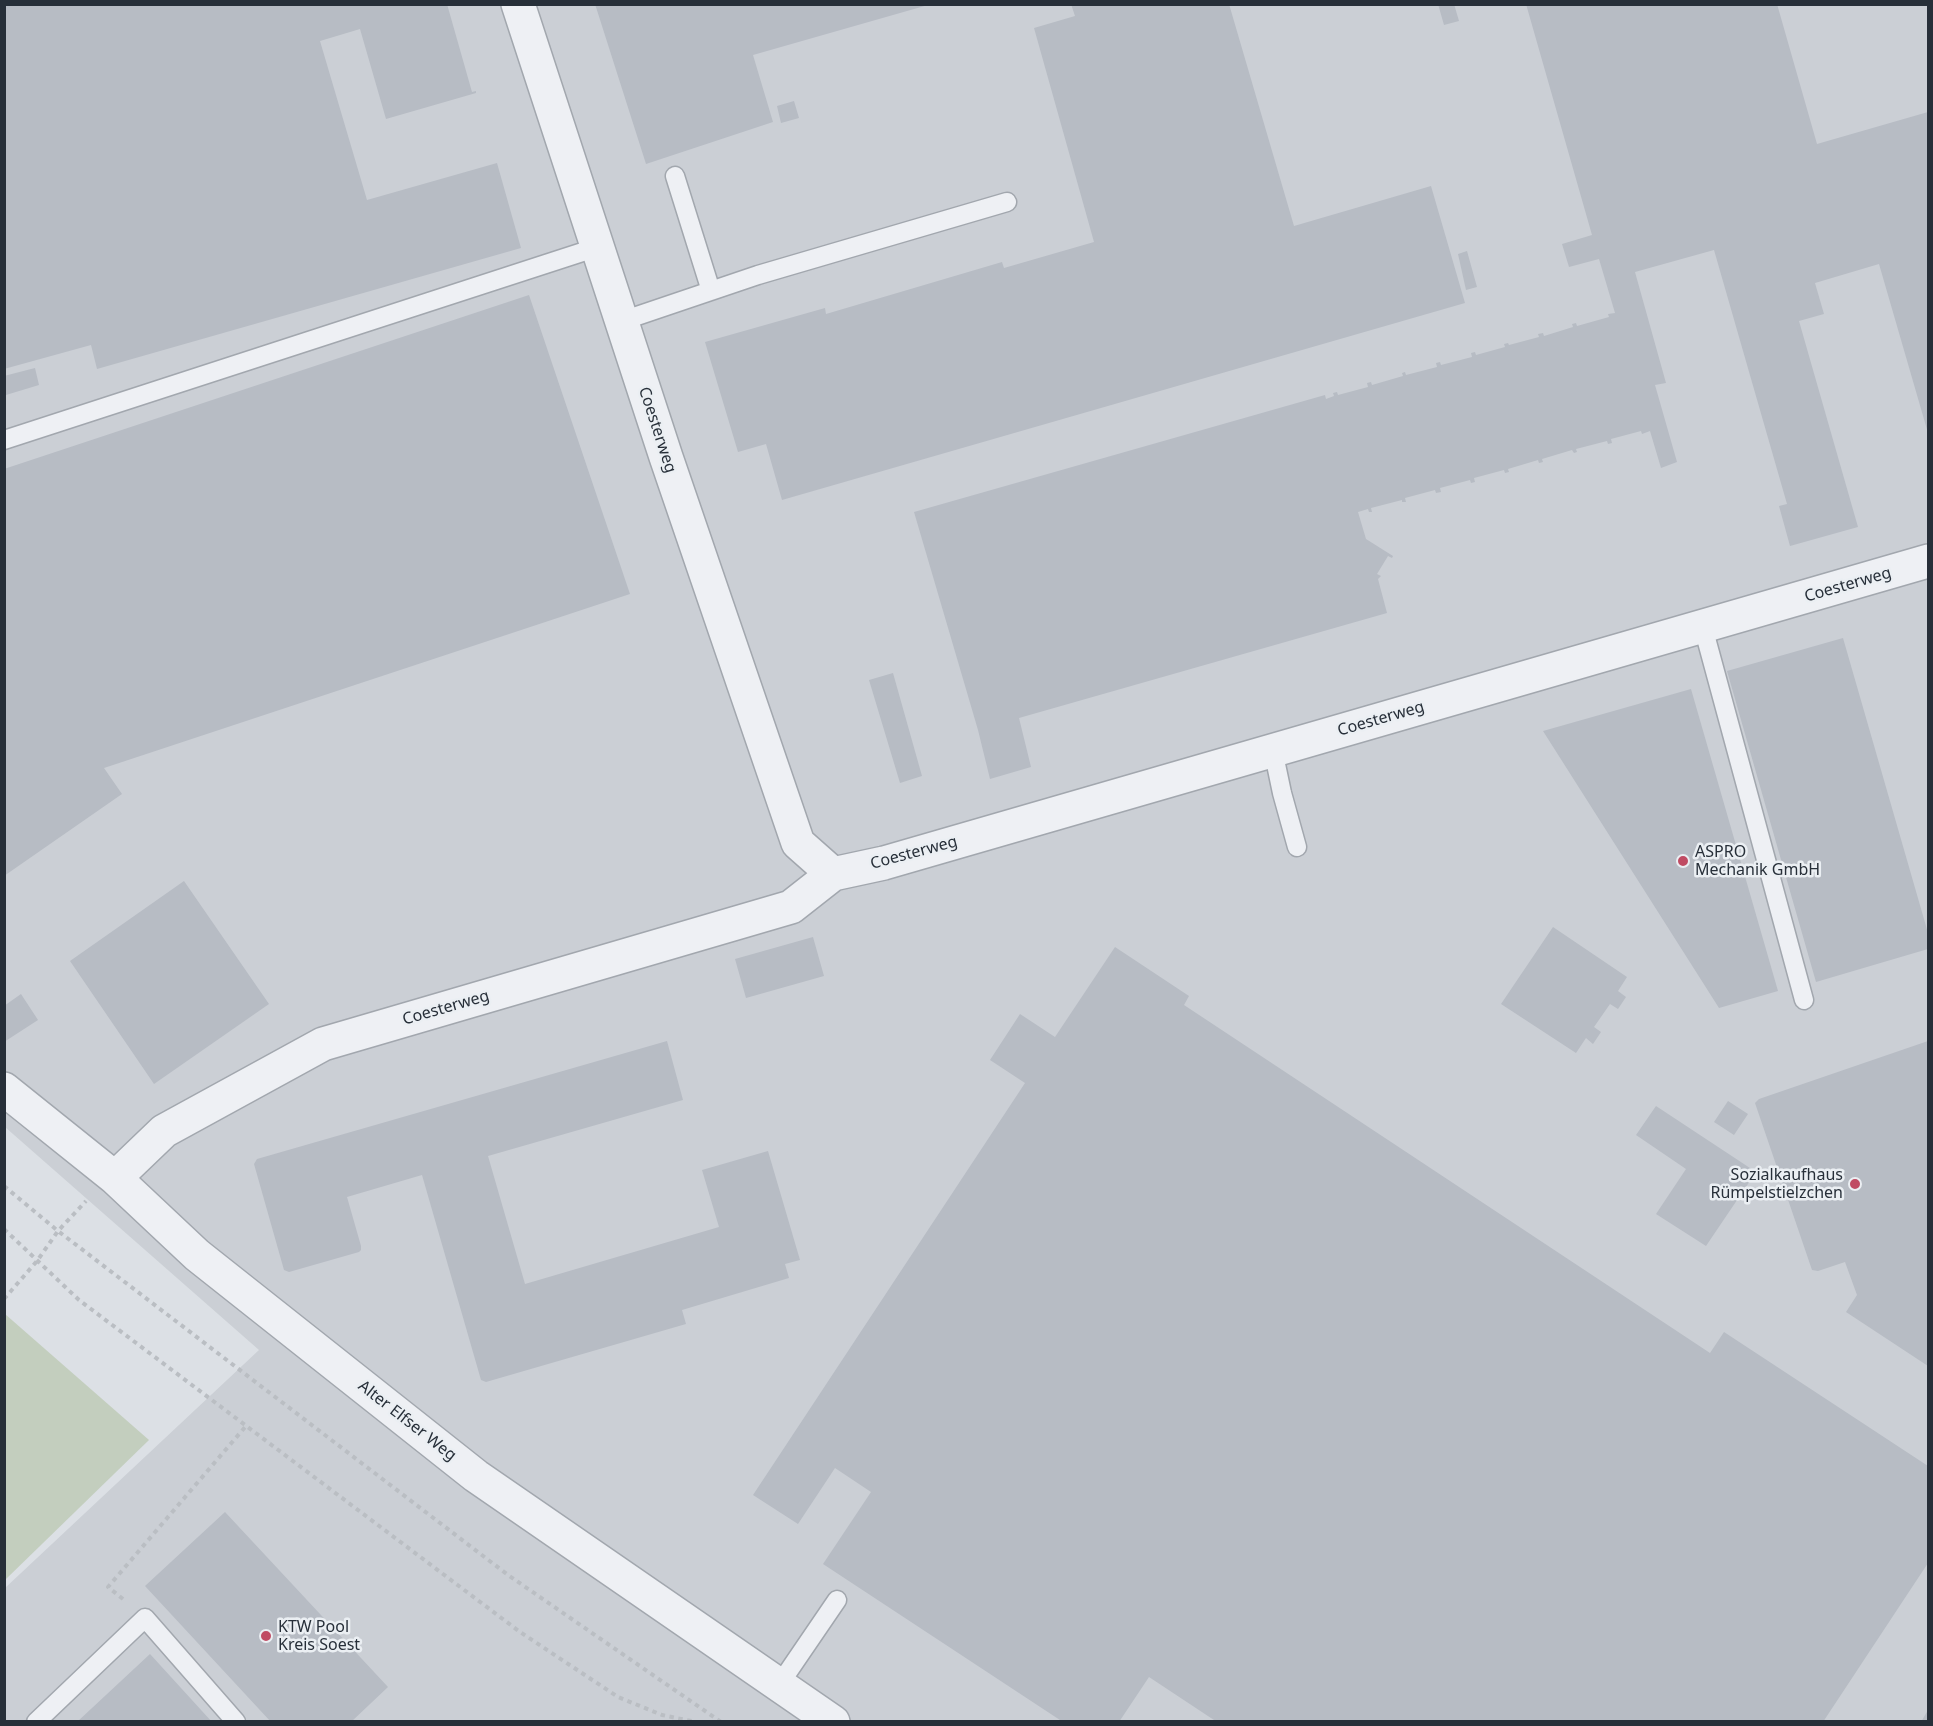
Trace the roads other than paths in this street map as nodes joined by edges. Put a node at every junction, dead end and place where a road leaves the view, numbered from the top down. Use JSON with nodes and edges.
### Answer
{"nodes":[{"id":1,"x":518,"y":4,"type":"edge"},
{"id":2,"x":675,"y":176,"type":"dead end"},
{"id":3,"x":1007,"y":202,"type":"dead end"},
{"id":4,"x":598,"y":247,"type":"junction"},
{"id":5,"x":711,"y":291,"type":"junction"},
{"id":6,"x":622,"y":321,"type":"junction"},
{"id":7,"x":4,"y":440,"type":"edge"},
{"id":8,"x":1929,"y":561,"type":"edge"},
{"id":9,"x":1703,"y":627,"type":"junction"},
{"id":10,"x":1273,"y":750,"type":"junction"},
{"id":11,"x":1297,"y":848,"type":"dead end"},
{"id":12,"x":833,"y":874,"type":"junction"},
{"id":13,"x":1804,"y":1000,"type":"dead end"},
{"id":14,"x":4,"y":1089,"type":"edge"},
{"id":15,"x":115,"y":1178,"type":"junction"},
{"id":16,"x":837,"y":1600,"type":"dead end"},
{"id":17,"x":779,"y":1685,"type":"junction"},
{"id":18,"x":36,"y":1722,"type":"edge"},
{"id":19,"x":236,"y":1722,"type":"edge"},
{"id":20,"x":833,"y":1722,"type":"edge"}],
"edges":[{"from":1,"to":4,"type":"street","name":"Coesterweg"},
{"from":2,"to":5,"type":"lane"},
{"from":3,"to":5,"type":"lane"},
{"from":4,"to":6,"type":"street","name":"Coesterweg"},
{"from":4,"to":7,"type":"lane"},
{"from":5,"to":6,"type":"lane"},
{"from":6,"to":12,"type":"street","name":"Coesterweg"},
{"from":8,"to":9,"type":"street","name":"Coesterweg"},
{"from":9,"to":10,"type":"street","name":"Coesterweg"},
{"from":9,"to":13,"type":"lane"},
{"from":10,"to":11,"type":"lane"},
{"from":10,"to":12,"type":"street","name":"Coesterweg"},
{"from":12,"to":15,"type":"street","name":"Coesterweg"},
{"from":14,"to":15,"type":"street","name":"Alter Elfser Weg"},
{"from":15,"to":17,"type":"street","name":"Alter Elfser Weg"},
{"from":16,"to":17,"type":"lane"},
{"from":17,"to":20,"type":"street","name":"Alter Elfser Weg"},
{"from":18,"to":19,"type":"lane"}]}
